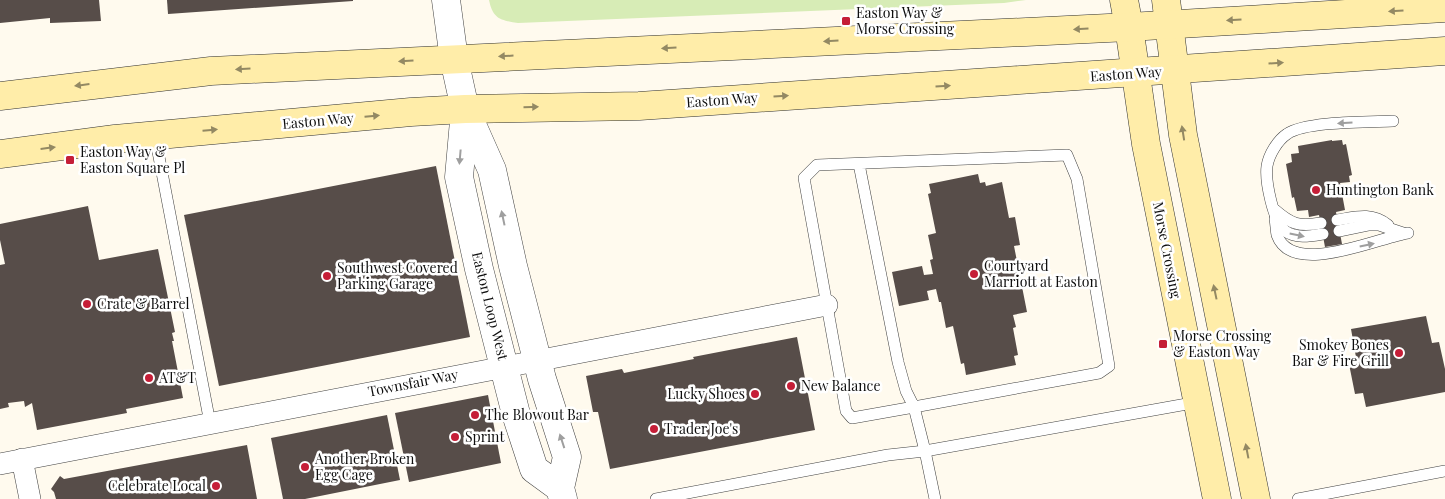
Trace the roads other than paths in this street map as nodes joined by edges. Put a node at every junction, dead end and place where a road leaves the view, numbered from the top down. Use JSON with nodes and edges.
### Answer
{"nodes":[{"id":1,"x":446,"y":0,"type":"edge"},
{"id":2,"x":1124,"y":0,"type":"edge"},
{"id":3,"x":1445,"y":8,"type":"edge"},
{"id":4,"x":1168,"y":12,"type":"edge"},
{"id":5,"x":1129,"y":27,"type":"junction"},
{"id":6,"x":1445,"y":51,"type":"edge"},
{"id":7,"x":454,"y":59,"type":"junction"},
{"id":8,"x":1175,"y":70,"type":"junction"},
{"id":9,"x":1136,"y":73,"type":"junction"},
{"id":10,"x":0,"y":96,"type":"edge"},
{"id":11,"x":465,"y":109,"type":"junction"},
{"id":12,"x":1394,"y":121,"type":"dead end"},
{"id":13,"x":155,"y":136,"type":"junction"},
{"id":14,"x":0,"y":154,"type":"edge"},
{"id":15,"x":859,"y":164,"type":"junction"},
{"id":16,"x":1274,"y":212,"type":"junction"},
{"id":17,"x":1338,"y":225,"type":"dead end"},
{"id":18,"x":1322,"y":229,"type":"dead end"},
{"id":19,"x":827,"y":305,"type":"junction"},
{"id":20,"x":537,"y":359,"type":"junction"},
{"id":21,"x":505,"y":366,"type":"junction"},
{"id":22,"x":1198,"y":402,"type":"junction"},
{"id":23,"x":914,"y":407,"type":"junction"},
{"id":24,"x":210,"y":423,"type":"junction"},
{"id":25,"x":925,"y":451,"type":"junction"},
{"id":26,"x":22,"y":460,"type":"junction"},
{"id":27,"x":0,"y":464,"type":"edge"},
{"id":28,"x":1445,"y":471,"type":"edge"},
{"id":29,"x":562,"y":494,"type":"edge"},
{"id":30,"x":30,"y":499,"type":"edge"},
{"id":31,"x":656,"y":499,"type":"edge"},
{"id":32,"x":935,"y":499,"type":"edge"},
{"id":33,"x":1217,"y":499,"type":"edge"},
{"id":34,"x":1256,"y":499,"type":"edge"},
{"id":35,"x":1298,"y":499,"type":"edge"}],
"edges":[{"from":1,"to":7,"type":"street","name":"Easton Loop West"},
{"from":2,"to":5,"type":"main road","name":"Morse Crossing"},
{"from":3,"to":4,"type":"main road","one_way":true},
{"from":4,"to":5,"type":"main road"},
{"from":4,"to":8,"type":"main road"},
{"from":5,"to":7,"type":"main road","one_way":true},
{"from":5,"to":9,"type":"main road","name":"Morse Crossing"},
{"from":8,"to":6,"type":"main road","name":"Easton Way","one_way":true},
{"from":7,"to":10,"type":"main road","one_way":true},
{"from":7,"to":11,"type":"street","name":"Easton Loop West"},
{"from":8,"to":9,"type":"main road","name":"Easton Way"},
{"from":34,"to":8,"type":"main road","one_way":true},
{"from":11,"to":9,"type":"main road","name":"Easton Way","one_way":true},
{"from":9,"to":22,"type":"main road","name":"Morse Crossing"},
{"from":13,"to":11,"type":"main road","name":"Easton Way","one_way":true},
{"from":20,"to":11,"type":"street","name":"Easton Loop West","one_way":true},
{"from":11,"to":21,"type":"street","name":"Easton Loop West","one_way":true},
{"from":12,"to":16,"type":"lane","one_way":true},
{"from":14,"to":13,"type":"main road","name":"Easton Way","one_way":true},
{"from":13,"to":24,"type":"lane"},
{"from":15,"to":19,"type":"lane"},
{"from":15,"to":23,"type":"lane"},
{"from":15,"to":23,"type":"lane"},
{"from":16,"to":17,"type":"lane","one_way":true},
{"from":16,"to":18,"type":"lane","one_way":true},
{"from":19,"to":20,"type":"street","name":"Townsfair Way"},
{"from":19,"to":23,"type":"lane"},
{"from":20,"to":21,"type":"street","name":"Townsfair Way"},
{"from":29,"to":20,"type":"street","name":"Easton Loop West","one_way":true},
{"from":21,"to":24,"type":"street","name":"Townsfair Way"},
{"from":21,"to":29,"type":"street","name":"Easton Loop West"},
{"from":22,"to":25,"type":"lane"},
{"from":22,"to":33,"type":"main road","name":"Morse Crossing"},
{"from":23,"to":25,"type":"lane"},
{"from":24,"to":26,"type":"street","name":"Townsfair Way"},
{"from":25,"to":31,"type":"lane"},
{"from":25,"to":32,"type":"lane"},
{"from":26,"to":27,"type":"street","name":"Townsfair Way"},
{"from":26,"to":30,"type":"street"},
{"from":28,"to":35,"type":"lane"}]}
